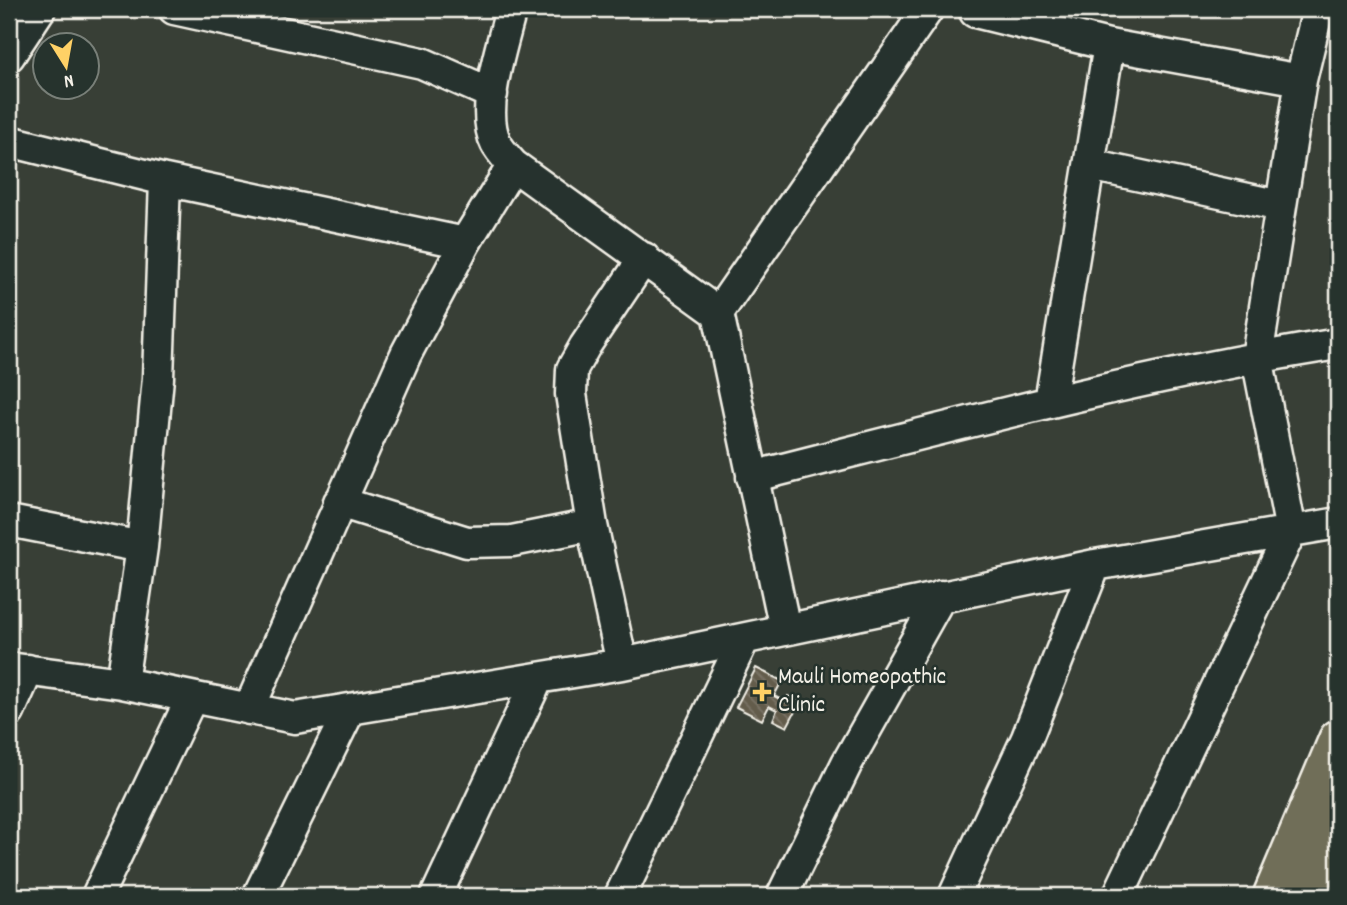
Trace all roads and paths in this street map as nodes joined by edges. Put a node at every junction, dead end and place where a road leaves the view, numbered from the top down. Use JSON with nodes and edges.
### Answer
{"nodes":[{"id":1,"x":40,"y":9,"type":"edge"},
{"id":2,"x":174,"y":9,"type":"edge"},
{"id":3,"x":511,"y":9,"type":"edge"},
{"id":4,"x":928,"y":9,"type":"edge"},
{"id":5,"x":1318,"y":9,"type":"edge"},
{"id":6,"x":975,"y":12,"type":"dead end"},
{"id":7,"x":1109,"y":45,"type":"junction"},
{"id":8,"x":9,"y":55,"type":"edge"},
{"id":9,"x":1301,"y":80,"type":"junction"},
{"id":10,"x":492,"y":94,"type":"junction"},
{"id":11,"x":9,"y":141,"type":"edge"},
{"id":12,"x":513,"y":165,"type":"junction"},
{"id":13,"x":1090,"y":165,"type":"junction"},
{"id":14,"x":165,"y":180,"type":"junction"},
{"id":15,"x":1281,"y":206,"type":"junction"},
{"id":16,"x":465,"y":243,"type":"junction"},
{"id":17,"x":644,"y":258,"type":"junction"},
{"id":18,"x":718,"y":313,"type":"junction"},
{"id":19,"x":1338,"y":344,"type":"edge"},
{"id":20,"x":1257,"y":357,"type":"junction"},
{"id":21,"x":1050,"y":402,"type":"junction"},
{"id":22,"x":752,"y":477,"type":"junction"},
{"id":23,"x":339,"y":502,"type":"junction"},
{"id":24,"x":9,"y":521,"type":"edge"},
{"id":25,"x":1338,"y":523,"type":"edge"},
{"id":26,"x":592,"y":525,"type":"junction"},
{"id":27,"x":1291,"y":531,"type":"junction"},
{"id":28,"x":142,"y":547,"type":"junction"},
{"id":29,"x":1095,"y":565,"type":"junction"},
{"id":30,"x":942,"y":596,"type":"junction"},
{"id":31,"x":785,"y":629,"type":"junction"},
{"id":32,"x":744,"y":639,"type":"junction"},
{"id":33,"x":622,"y":664,"type":"junction"},
{"id":34,"x":19,"y":669,"type":"edge"},
{"id":35,"x":538,"y":678,"type":"junction"},
{"id":36,"x":122,"y":683,"type":"junction"},
{"id":37,"x":192,"y":697,"type":"junction"},
{"id":38,"x":249,"y":709,"type":"junction"},
{"id":39,"x":350,"y":709,"type":"junction"},
{"id":40,"x":9,"y":712,"type":"edge"},
{"id":41,"x":1338,"y":739,"type":"edge"},
{"id":42,"x":1338,"y":824,"type":"edge"},
{"id":43,"x":1303,"y":889,"type":"edge"},
{"id":44,"x":97,"y":896,"type":"edge"},
{"id":45,"x":258,"y":896,"type":"edge"},
{"id":46,"x":436,"y":896,"type":"edge"},
{"id":47,"x":620,"y":896,"type":"edge"},
{"id":48,"x":782,"y":896,"type":"edge"},
{"id":49,"x":954,"y":896,"type":"edge"},
{"id":50,"x":1118,"y":896,"type":"edge"}],
"edges":[{"from":1,"to":8,"type":"street"},
{"from":2,"to":10,"type":"street"},
{"from":3,"to":10,"type":"street"},
{"from":4,"to":18,"type":"street"},
{"from":5,"to":9,"type":"street"},
{"from":6,"to":7,"type":"street"},
{"from":7,"to":9,"type":"street"},
{"from":7,"to":13,"type":"street"},
{"from":9,"to":15,"type":"street"},
{"from":10,"to":12,"type":"street"},
{"from":11,"to":14,"type":"street"},
{"from":12,"to":16,"type":"street"},
{"from":12,"to":17,"type":"street"},
{"from":13,"to":15,"type":"street"},
{"from":13,"to":21,"type":"street"},
{"from":14,"to":16,"type":"street"},
{"from":14,"to":28,"type":"street"},
{"from":15,"to":20,"type":"street"},
{"from":16,"to":23,"type":"street"},
{"from":17,"to":18,"type":"street"},
{"from":17,"to":26,"type":"street"},
{"from":18,"to":22,"type":"street"},
{"from":19,"to":20,"type":"street"},
{"from":20,"to":21,"type":"street"},
{"from":20,"to":27,"type":"street"},
{"from":21,"to":22,"type":"street"},
{"from":22,"to":31,"type":"street"},
{"from":23,"to":26,"type":"street"},
{"from":23,"to":38,"type":"street"},
{"from":24,"to":28,"type":"street"},
{"from":25,"to":27,"type":"street"},
{"from":26,"to":33,"type":"street"},
{"from":27,"to":29,"type":"street"},
{"from":27,"to":50,"type":"street"},
{"from":28,"to":36,"type":"street"},
{"from":29,"to":30,"type":"street"},
{"from":29,"to":49,"type":"street"},
{"from":30,"to":31,"type":"street"},
{"from":30,"to":48,"type":"street"},
{"from":31,"to":32,"type":"street"},
{"from":32,"to":33,"type":"street"},
{"from":32,"to":47,"type":"street"},
{"from":33,"to":35,"type":"street"},
{"from":34,"to":36,"type":"street"},
{"from":34,"to":40,"type":"street"},
{"from":35,"to":39,"type":"street"},
{"from":35,"to":46,"type":"street"},
{"from":36,"to":37,"type":"street"},
{"from":37,"to":38,"type":"street"},
{"from":37,"to":44,"type":"street"},
{"from":38,"to":39,"type":"street"},
{"from":39,"to":45,"type":"street"},
{"from":41,"to":43,"type":"main road"},
{"from":42,"to":43,"type":"main road"}]}
